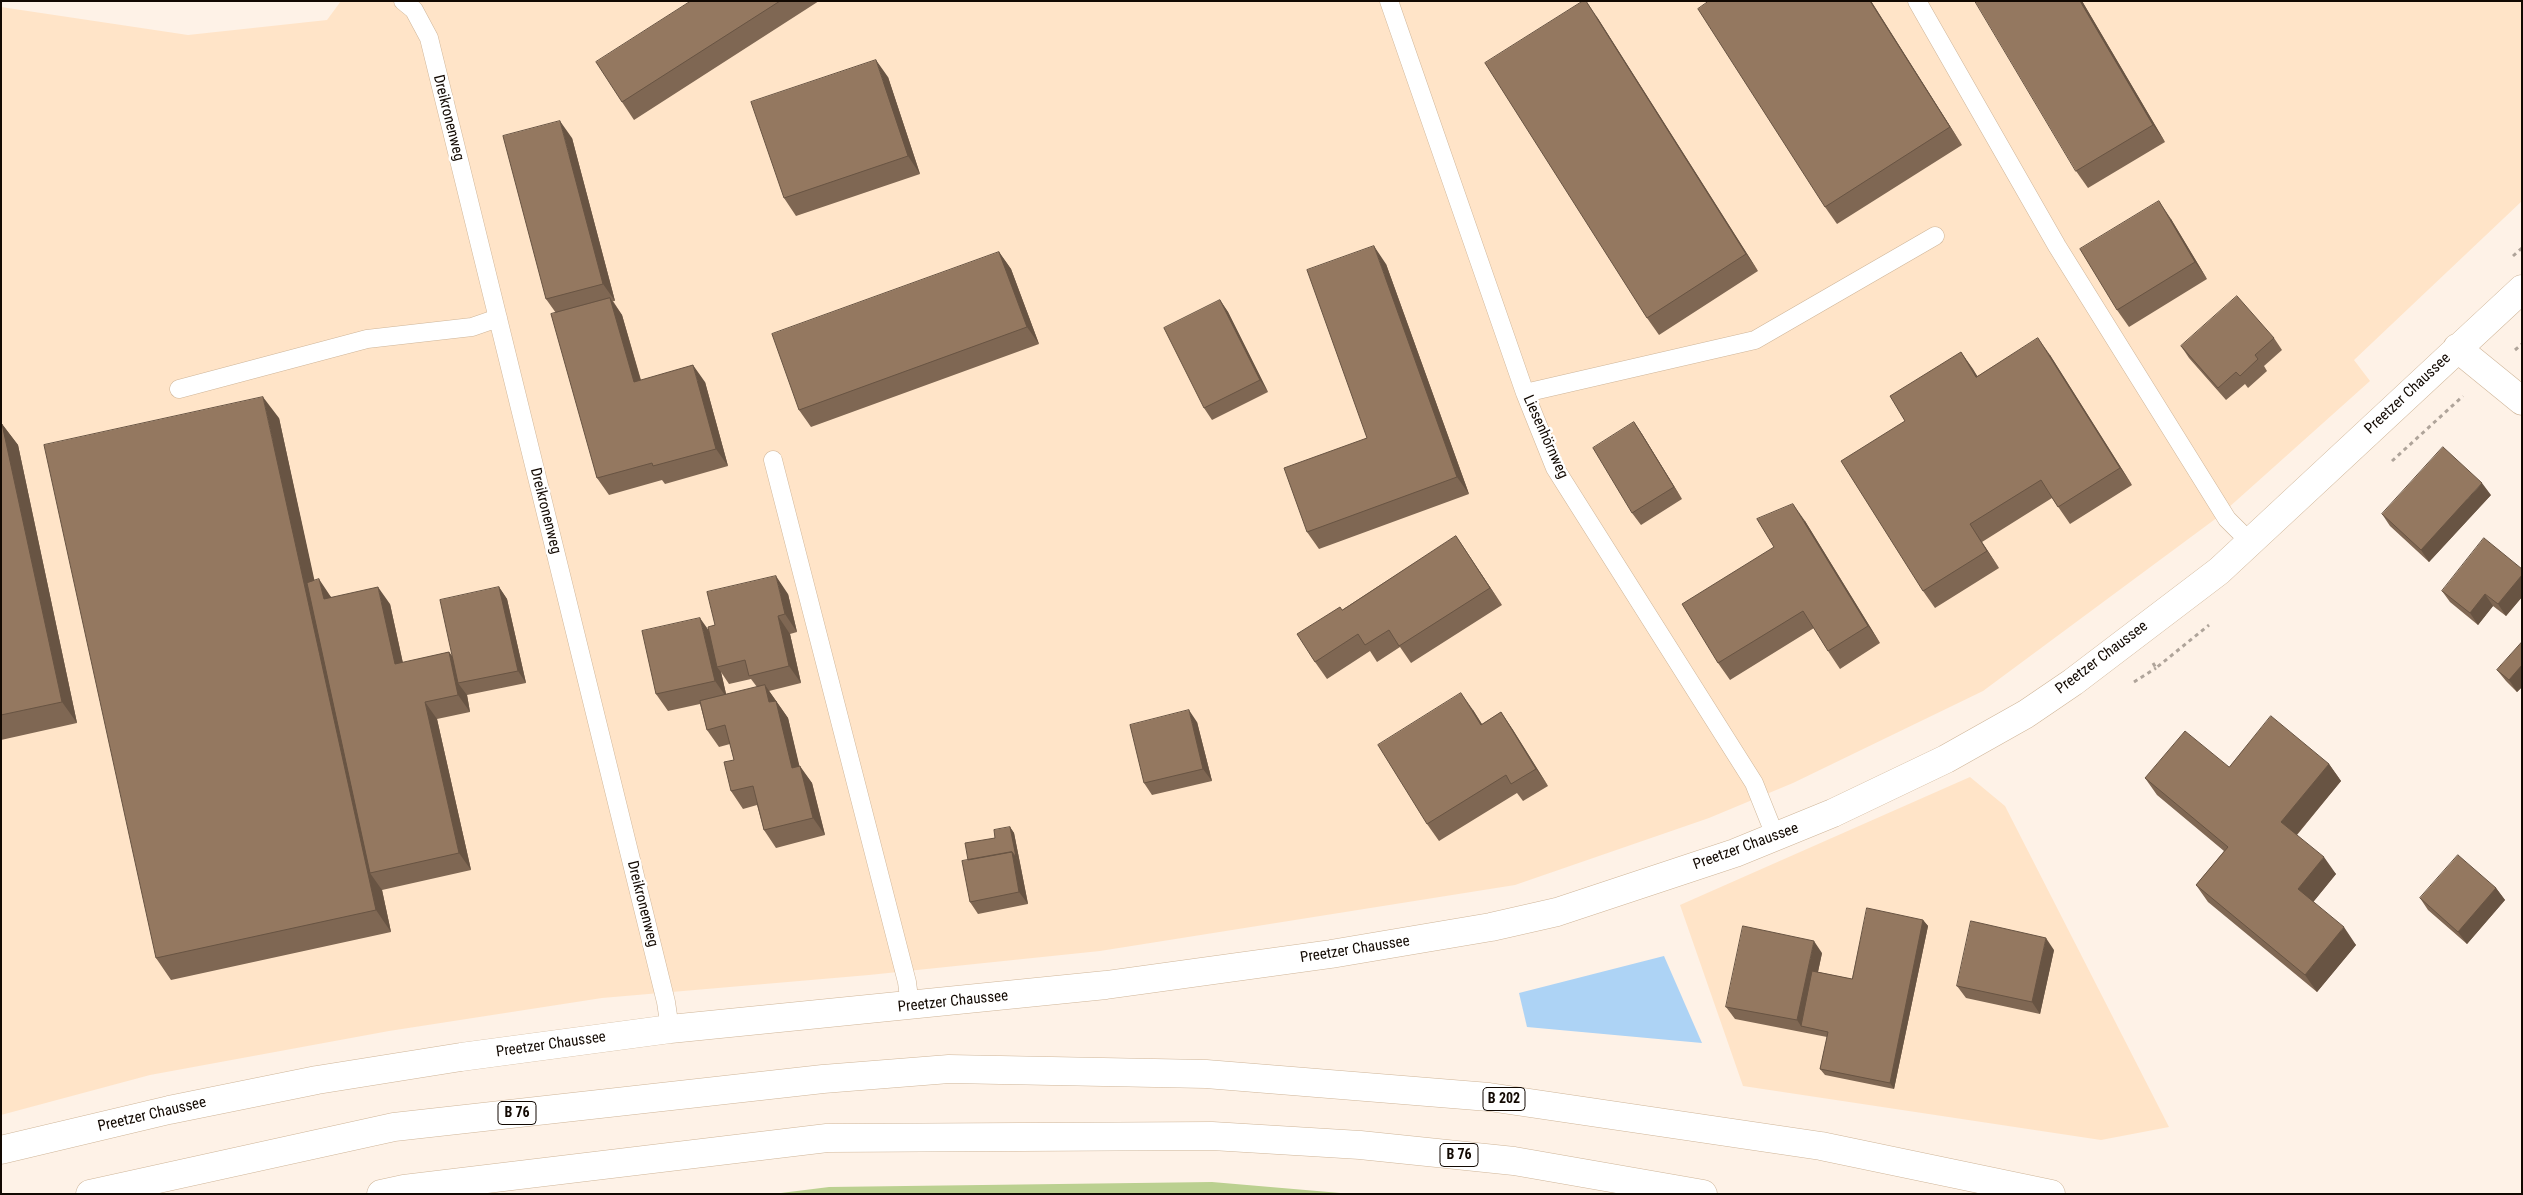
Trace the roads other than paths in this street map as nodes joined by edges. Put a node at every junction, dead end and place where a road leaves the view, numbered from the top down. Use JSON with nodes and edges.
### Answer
{"nodes":[{"id":1,"x":403,"y":1,"type":"edge"},
{"id":2,"x":1389,"y":1,"type":"edge"},
{"id":3,"x":1918,"y":1,"type":"edge"},
{"id":4,"x":1935,"y":236,"type":"dead end"},
{"id":5,"x":2522,"y":289,"type":"edge"},
{"id":6,"x":498,"y":318,"type":"junction"},
{"id":7,"x":2457,"y":348,"type":"junction"},
{"id":8,"x":179,"y":389,"type":"dead end"},
{"id":9,"x":1525,"y":393,"type":"junction"},
{"id":10,"x":2522,"y":401,"type":"edge"},
{"id":11,"x":773,"y":460,"type":"dead end"},
{"id":12,"x":2250,"y":542,"type":"junction"},
{"id":13,"x":1776,"y":838,"type":"junction"},
{"id":14,"x":910,"y":1006,"type":"junction"},
{"id":15,"x":670,"y":1029,"type":"junction"},
{"id":16,"x":949,"y":1068,"type":"joint"},
{"id":17,"x":1,"y":1150,"type":"edge"},
{"id":18,"x":90,"y":1194,"type":"edge"},
{"id":19,"x":382,"y":1194,"type":"edge"},
{"id":20,"x":1703,"y":1194,"type":"edge"},
{"id":21,"x":2051,"y":1194,"type":"edge"}],
"edges":[{"from":1,"to":6,"type":"lane","name":"Dreikronenweg"},
{"from":2,"to":9,"type":"lane","name":"Liesenhörnweg"},
{"from":3,"to":12,"type":"lane"},
{"from":4,"to":9,"type":"lane"},
{"from":5,"to":7,"type":"main road","name":"Preetzer Chaussee"},
{"from":6,"to":8,"type":"lane"},
{"from":6,"to":15,"type":"lane","name":"Dreikronenweg"},
{"from":7,"to":10,"type":"main road"},
{"from":7,"to":12,"type":"main road","name":"Preetzer Chaussee"},
{"from":9,"to":13,"type":"lane","name":"Liesenhörnweg"},
{"from":11,"to":14,"type":"lane"},
{"from":12,"to":13,"type":"main road","name":"Preetzer Chaussee"},
{"from":13,"to":14,"type":"main road","name":"Preetzer Chaussee"},
{"from":14,"to":15,"type":"main road","name":"Preetzer Chaussee"},
{"from":15,"to":17,"type":"main road","name":"Preetzer Chaussee"},
{"from":16,"to":18,"type":"main road","number":"B 76"},
{"from":16,"to":21,"type":"main road","number":"B 202"},
{"from":19,"to":20,"type":"main road","number":"B 76"}]}
